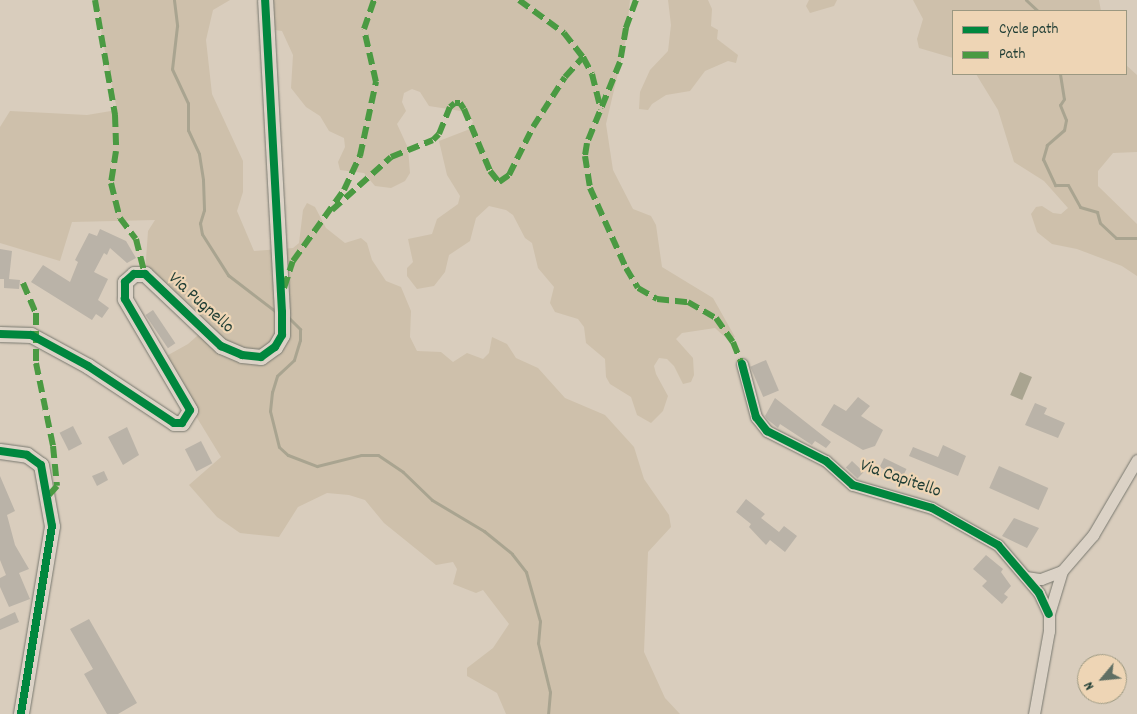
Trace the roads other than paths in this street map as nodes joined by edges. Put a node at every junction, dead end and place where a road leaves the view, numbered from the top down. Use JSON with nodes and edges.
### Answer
{"nodes":[{"id":1,"x":265,"y":0,"type":"edge"},
{"id":2,"x":0,"y":334,"type":"edge"},
{"id":3,"x":742,"y":364,"type":"dead end"},
{"id":4,"x":0,"y":451,"type":"edge"},
{"id":5,"x":1137,"y":460,"type":"edge"},
{"id":6,"x":1062,"y":571,"type":"junction"},
{"id":7,"x":1026,"y":577,"type":"junction"},
{"id":8,"x":1049,"y":614,"type":"junction"},
{"id":9,"x":21,"y":714,"type":"edge"},
{"id":10,"x":1034,"y":714,"type":"edge"}],
"edges":[{"from":1,"to":2,"type":"street","name":"Via Pugnello"},
{"from":3,"to":7,"type":"street","name":"Via Capitello"},
{"from":4,"to":9,"type":"street"},
{"from":5,"to":6,"type":"street","name":"Via Capitello"},
{"from":6,"to":7,"type":"street"},
{"from":6,"to":8,"type":"street","name":"Via Capitello"},
{"from":7,"to":8,"type":"street","name":"Via Capitello"},
{"from":8,"to":10,"type":"street","name":"Via Capitello"}]}
